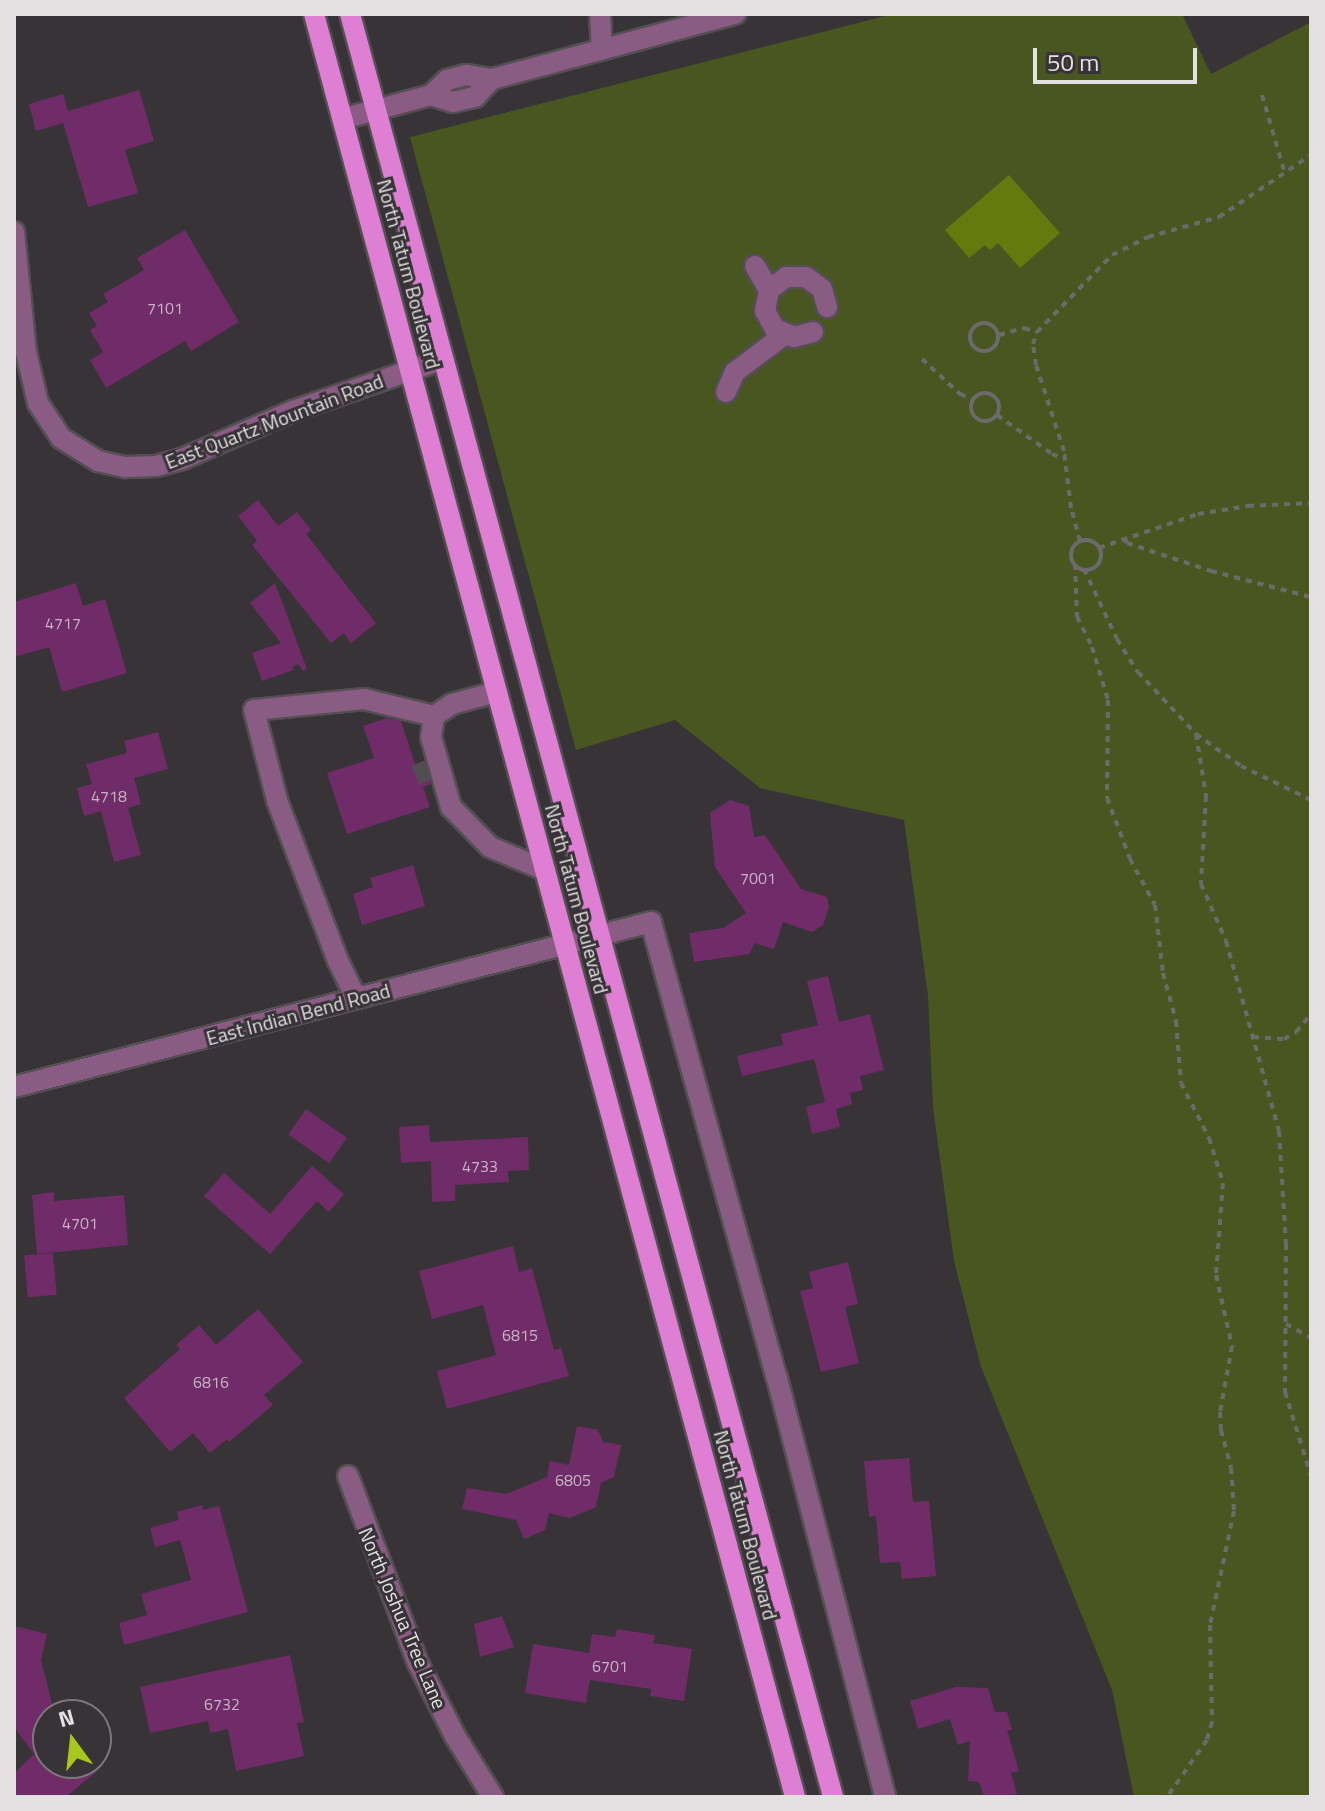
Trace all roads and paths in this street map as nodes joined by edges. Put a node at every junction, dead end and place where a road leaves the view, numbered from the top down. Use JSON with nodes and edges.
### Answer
{"nodes":[{"id":1,"x":314,"y":14,"type":"edge"},
{"id":2,"x":350,"y":14,"type":"edge"},
{"id":3,"x":600,"y":14,"type":"edge"},
{"id":4,"x":735,"y":14,"type":"edge"},
{"id":5,"x":602,"y":48,"type":"junction"},
{"id":6,"x":1262,"y":95,"type":"dead end"},
{"id":7,"x":376,"y":110,"type":"junction"},
{"id":8,"x":342,"y":119,"type":"junction"},
{"id":9,"x":1311,"y":155,"type":"edge"},
{"id":10,"x":1284,"y":170,"type":"junction"},
{"id":11,"x":14,"y":232,"type":"edge"},
{"id":12,"x":755,"y":266,"type":"dead end"},
{"id":13,"x":769,"y":290,"type":"junction"},
{"id":14,"x":827,"y":307,"type":"dead end"},
{"id":15,"x":813,"y":332,"type":"dead end"},
{"id":16,"x":1037,"y":332,"type":"junction"},
{"id":17,"x":784,"y":335,"type":"junction"},
{"id":18,"x":999,"y":335,"type":"junction"},
{"id":19,"x":443,"y":359,"type":"junction"},
{"id":20,"x":922,"y":359,"type":"dead end"},
{"id":21,"x":22,"y":369,"type":"edge"},
{"id":22,"x":410,"y":370,"type":"junction"},
{"id":23,"x":726,"y":392,"type":"dead end"},
{"id":24,"x":973,"y":399,"type":"junction"},
{"id":25,"x":997,"y":415,"type":"junction"},
{"id":26,"x":1065,"y":459,"type":"junction"},
{"id":27,"x":1311,"y":503,"type":"edge"},
{"id":28,"x":1124,"y":538,"type":"junction"},
{"id":29,"x":1080,"y":541,"type":"junction"},
{"id":30,"x":1099,"y":548,"type":"junction"},
{"id":31,"x":1075,"y":564,"type":"junction"},
{"id":32,"x":1084,"y":569,"type":"junction"},
{"id":33,"x":1311,"y":597,"type":"edge"},
{"id":34,"x":496,"y":692,"type":"junction"},
{"id":35,"x":434,"y":716,"type":"junction"},
{"id":36,"x":1196,"y":734,"type":"junction"},
{"id":37,"x":431,"y":737,"type":"junction"},
{"id":38,"x":421,"y":762,"type":"tunnel mouth"},
{"id":39,"x":430,"y":784,"type":"tunnel mouth"},
{"id":40,"x":1311,"y":800,"type":"edge"},
{"id":41,"x":451,"y":807,"type":"junction"},
{"id":42,"x":545,"y":870,"type":"junction"},
{"id":43,"x":582,"y":938,"type":"junction"},
{"id":44,"x":356,"y":998,"type":"junction"},
{"id":45,"x":1311,"y":1014,"type":"edge"},
{"id":46,"x":1253,"y":1037,"type":"junction"},
{"id":47,"x":14,"y":1087,"type":"edge"},
{"id":48,"x":1286,"y":1324,"type":"junction"},
{"id":49,"x":1311,"y":1338,"type":"edge"},
{"id":50,"x":348,"y":1476,"type":"dead end"},
{"id":51,"x":1311,"y":1476,"type":"edge"},
{"id":52,"x":493,"y":1797,"type":"edge"},
{"id":53,"x":795,"y":1797,"type":"edge"},
{"id":54,"x":833,"y":1797,"type":"edge"},
{"id":55,"x":885,"y":1797,"type":"edge"},
{"id":56,"x":1167,"y":1797,"type":"edge"}],
"edges":[{"from":1,"to":8,"type":"main road","name":"North Tatum Boulevard"},
{"from":2,"to":7,"type":"main road","name":"North Tatum Boulevard"},
{"from":3,"to":5,"type":"street"},
{"from":4,"to":5,"type":"street"},
{"from":5,"to":7,"type":"street"},
{"from":6,"to":10,"type":"path"},
{"from":7,"to":8,"type":"street"},
{"from":7,"to":19,"type":"main road","name":"North Tatum Boulevard"},
{"from":8,"to":22,"type":"main road","name":"North Tatum Boulevard"},
{"from":9,"to":10,"type":"path"},
{"from":10,"to":16,"type":"path"},
{"from":11,"to":21,"type":"street"},
{"from":12,"to":13,"type":"street"},
{"from":13,"to":14,"type":"street"},
{"from":13,"to":17,"type":"street"},
{"from":15,"to":17,"type":"street"},
{"from":16,"to":18,"type":"path"},
{"from":16,"to":26,"type":"path"},
{"from":17,"to":23,"type":"street"},
{"from":18,"to":18,"type":"path"},
{"from":19,"to":22,"type":"street","name":"East Quartz Mountain Road"},
{"from":19,"to":43,"type":"main road","name":"North Tatum Boulevard"},
{"from":20,"to":24,"type":"path"},
{"from":21,"to":22,"type":"street","name":"East Quartz Mountain Road"},
{"from":22,"to":34,"type":"main road","name":"North Tatum Boulevard"},
{"from":24,"to":25,"type":"path"},
{"from":24,"to":25,"type":"path"},
{"from":25,"to":26,"type":"path"},
{"from":26,"to":29,"type":"path"},
{"from":27,"to":28,"type":"path"},
{"from":28,"to":30,"type":"path"},
{"from":28,"to":33,"type":"path"},
{"from":29,"to":30,"type":"path"},
{"from":29,"to":31,"type":"path"},
{"from":30,"to":32,"type":"path"},
{"from":31,"to":32,"type":"path"},
{"from":31,"to":56,"type":"path"},
{"from":32,"to":36,"type":"path"},
{"from":34,"to":35,"type":"street"},
{"from":34,"to":42,"type":"main road","name":"North Tatum Boulevard"},
{"from":35,"to":37,"type":"street"},
{"from":35,"to":44,"type":"street"},
{"from":36,"to":40,"type":"path"},
{"from":36,"to":46,"type":"path"},
{"from":37,"to":38,"type":"street"},
{"from":37,"to":41,"type":"street"},
{"from":39,"to":41,"type":"street"},
{"from":41,"to":42,"type":"street"},
{"from":42,"to":43,"type":"main road","name":"North Tatum Boulevard"},
{"from":43,"to":44,"type":"street","name":"East Indian Bend Road"},
{"from":43,"to":53,"type":"main road","name":"North Tatum Boulevard"},
{"from":43,"to":54,"type":"main road","name":"North Tatum Boulevard"},
{"from":43,"to":55,"type":"street","name":"North Tatum Boulevard"},
{"from":44,"to":47,"type":"street","name":"East Indian Bend Road"},
{"from":45,"to":46,"type":"path"},
{"from":46,"to":48,"type":"path"},
{"from":48,"to":49,"type":"path"},
{"from":48,"to":51,"type":"path"},
{"from":50,"to":52,"type":"street","name":"North Joshua Tree Lane"}]}
